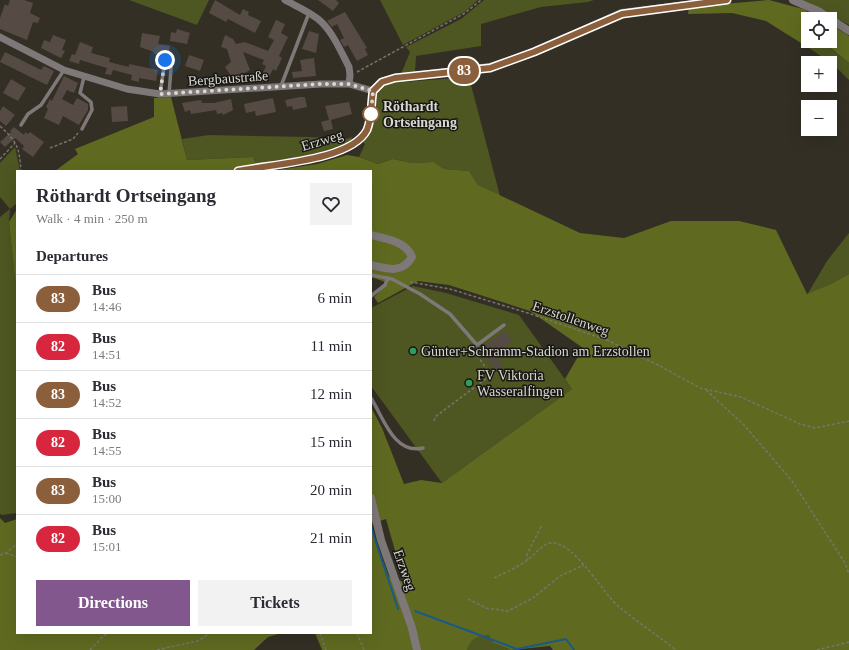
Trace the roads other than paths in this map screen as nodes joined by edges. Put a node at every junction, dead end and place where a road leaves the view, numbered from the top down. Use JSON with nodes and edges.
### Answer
{"nodes":[{"id":1,"x":285,"y":0,"type":"edge"},
{"id":2,"x":727,"y":0,"type":"edge"},
{"id":3,"x":793,"y":0,"type":"edge"},
{"id":4,"x":309,"y":13,"type":"junction"},
{"id":5,"x":849,"y":31,"type":"edge"},
{"id":6,"x":0,"y":37,"type":"edge"},
{"id":7,"x":172,"y":56,"type":"dead end"},
{"id":8,"x":165,"y":60,"type":"dead end"},
{"id":9,"x":64,"y":70,"type":"junction"},
{"id":10,"x":84,"y":77,"type":"junction"},
{"id":11,"x":349,"y":84,"type":"junction"},
{"id":12,"x":281,"y":87,"type":"junction"},
{"id":13,"x":373,"y":91,"type":"junction"},
{"id":14,"x":160,"y":94,"type":"junction"},
{"id":15,"x":169,"y":95,"type":"junction"},
{"id":16,"x":21,"y":125,"type":"dead end"},
{"id":17,"x":82,"y":129,"type":"road end"},
{"id":18,"x":243,"y":170,"type":"edge"},
{"id":19,"x":372,"y":235,"type":"edge"},
{"id":20,"x":372,"y":265,"type":"edge"},
{"id":21,"x":372,"y":275,"type":"edge"},
{"id":22,"x":388,"y":278,"type":"junction"},
{"id":23,"x":372,"y":295,"type":"edge"},
{"id":24,"x":504,"y":325,"type":"dead end"},
{"id":25,"x":372,"y":400,"type":"edge"},
{"id":26,"x":423,"y":448,"type":"dead end"},
{"id":27,"x":372,"y":502,"type":"edge"},
{"id":28,"x":417,"y":650,"type":"edge"}],
"edges":[{"from":1,"to":4,"type":"street"},
{"from":2,"to":13,"type":"street"},
{"from":3,"to":5,"type":"street"},
{"from":4,"to":11,"type":"street"},
{"from":4,"to":12,"type":"lane"},
{"from":6,"to":9,"type":"street","name":"Bergbaustraße"},
{"from":7,"to":15,"type":"lane"},
{"from":8,"to":14,"type":"lane"},
{"from":9,"to":10,"type":"street","name":"Bergbaustraße"},
{"from":9,"to":16,"type":"lane"},
{"from":10,"to":14,"type":"street","name":"Bergbaustraße"},
{"from":10,"to":17,"type":"lane"},
{"from":11,"to":12,"type":"street","name":"Bergbaustraße"},
{"from":11,"to":13,"type":"street","name":"Bergbaustraße"},
{"from":12,"to":15,"type":"street","name":"Bergbaustraße"},
{"from":13,"to":18,"type":"street","name":"Erzweg"},
{"from":14,"to":15,"type":"street","name":"Bergbaustraße"},
{"from":19,"to":20,"type":"street"},
{"from":21,"to":22,"type":"lane"},
{"from":22,"to":23,"type":"lane"},
{"from":22,"to":24,"type":"lane"},
{"from":25,"to":26,"type":"lane"},
{"from":27,"to":28,"type":"street","name":"Erzweg"}]}
